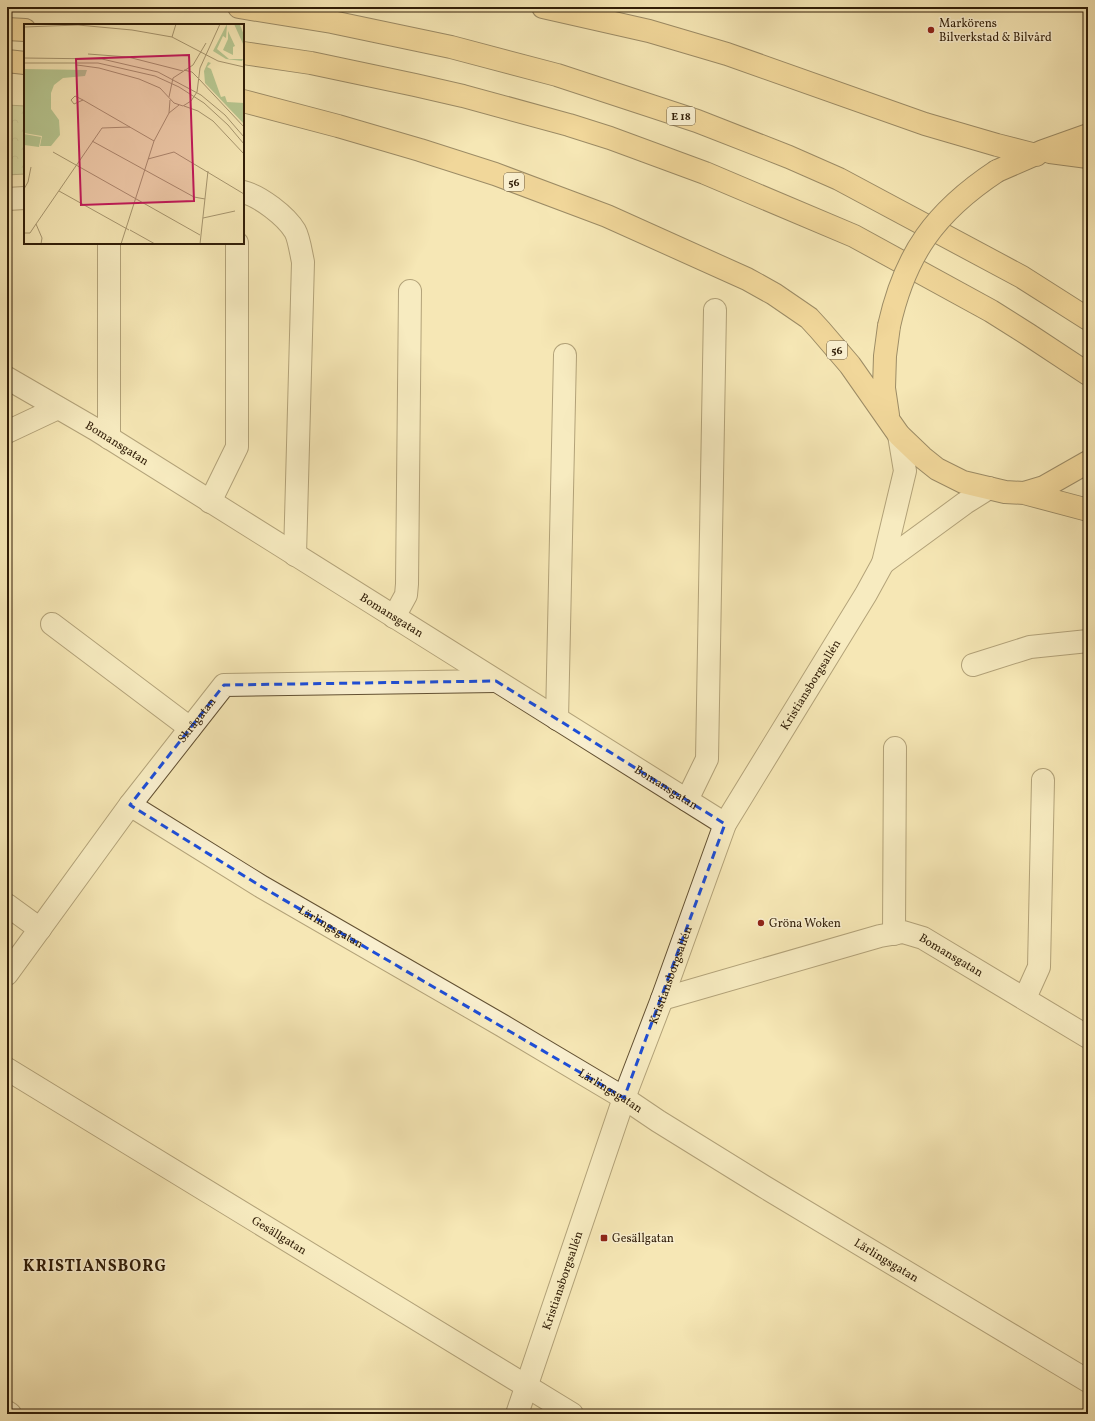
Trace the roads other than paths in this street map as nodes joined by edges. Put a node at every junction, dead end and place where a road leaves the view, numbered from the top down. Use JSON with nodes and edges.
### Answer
{"nodes":[{"id":1,"x":239,"y":7,"type":"edge"},
{"id":2,"x":543,"y":7,"type":"edge"},
{"id":3,"x":7,"y":29,"type":"edge"},
{"id":4,"x":24,"y":30,"type":"edge"},
{"id":5,"x":244,"y":53,"type":"edge"},
{"id":6,"x":7,"y":60,"type":"edge"},
{"id":7,"x":24,"y":63,"type":"edge"},
{"id":8,"x":244,"y":101,"type":"edge"},
{"id":9,"x":1088,"y":135,"type":"edge"},
{"id":10,"x":1040,"y":153,"type":"junction"},
{"id":11,"x":1088,"y":157,"type":"edge"},
{"id":12,"x":244,"y":192,"type":"edge"},
{"id":13,"x":24,"y":198,"type":"edge"},
{"id":14,"x":7,"y":199,"type":"edge"},
{"id":15,"x":109,"y":244,"type":"edge"},
{"id":16,"x":237,"y":244,"type":"edge"},
{"id":17,"x":410,"y":291,"type":"dead end"},
{"id":18,"x":715,"y":310,"type":"dead end"},
{"id":19,"x":1088,"y":319,"type":"edge"},
{"id":20,"x":565,"y":355,"type":"dead end"},
{"id":21,"x":1088,"y":374,"type":"edge"},
{"id":22,"x":7,"y":378,"type":"edge"},
{"id":23,"x":58,"y":408,"type":"junction"},
{"id":24,"x":894,"y":426,"type":"junction"},
{"id":25,"x":7,"y":432,"type":"edge"},
{"id":26,"x":109,"y":438,"type":"junction"},
{"id":27,"x":1081,"y":467,"type":"edge"},
{"id":28,"x":989,"y":488,"type":"junction"},
{"id":29,"x":1024,"y":493,"type":"junction"},
{"id":30,"x":210,"y":502,"type":"junction"},
{"id":31,"x":1088,"y":510,"type":"edge"},
{"id":32,"x":296,"y":555,"type":"junction"},
{"id":33,"x":883,"y":563,"type":"junction"},
{"id":34,"x":394,"y":617,"type":"junction"},
{"id":35,"x":52,"y":624,"type":"dead end"},
{"id":36,"x":1088,"y":641,"type":"edge"},
{"id":37,"x":973,"y":665,"type":"dead end"},
{"id":38,"x":496,"y":681,"type":"junction"},
{"id":39,"x":557,"y":719,"type":"junction"},
{"id":40,"x":190,"y":728,"type":"junction"},
{"id":41,"x":895,"y":748,"type":"dead end"},
{"id":42,"x":1043,"y":780,"type":"dead end"},
{"id":43,"x":687,"y":800,"type":"junction"},
{"id":44,"x":130,"y":805,"type":"junction"},
{"id":45,"x":725,"y":824,"type":"junction"},
{"id":46,"x":7,"y":905,"type":"edge"},
{"id":47,"x":40,"y":929,"type":"junction"},
{"id":48,"x":894,"y":934,"type":"junction"},
{"id":49,"x":7,"y":974,"type":"edge"},
{"id":50,"x":1025,"y":998,"type":"junction"},
{"id":51,"x":662,"y":999,"type":"junction"},
{"id":52,"x":1088,"y":1037,"type":"edge"},
{"id":53,"x":7,"y":1069,"type":"edge"},
{"id":54,"x":624,"y":1098,"type":"junction"},
{"id":55,"x":1088,"y":1381,"type":"edge"},
{"id":56,"x":527,"y":1387,"type":"junction"},
{"id":57,"x":7,"y":1412,"type":"edge"},
{"id":58,"x":10,"y":1414,"type":"edge"},
{"id":59,"x":517,"y":1414,"type":"edge"},
{"id":60,"x":572,"y":1414,"type":"edge"}],
"edges":[{"from":1,"to":19,"type":"highway","number":"E 18"},
{"from":2,"to":10,"type":"highway"},
{"from":3,"to":4,"type":"highway"},
{"from":5,"to":21,"type":"highway"},
{"from":6,"to":7,"type":"highway"},
{"from":8,"to":24,"type":"highway","number":"56"},
{"from":9,"to":10,"type":"highway"},
{"from":10,"to":11,"type":"highway"},
{"from":10,"to":24,"type":"highway","bridge":true},
{"from":12,"to":32,"type":"street"},
{"from":13,"to":14,"type":"street"},
{"from":15,"to":26,"type":"street"},
{"from":16,"to":30,"type":"street"},
{"from":17,"to":34,"type":"street"},
{"from":18,"to":43,"type":"street"},
{"from":20,"to":39,"type":"street"},
{"from":22,"to":23,"type":"street","name":"Bomansgatan"},
{"from":23,"to":25,"type":"street"},
{"from":23,"to":26,"type":"street","name":"Bomansgatan"},
{"from":24,"to":28,"type":"highway","number":"56"},
{"from":24,"to":33,"type":"street","name":"Kristiansborgsallén"},
{"from":26,"to":30,"type":"street","name":"Bomansgatan"},
{"from":27,"to":29,"type":"highway","number":"56"},
{"from":28,"to":29,"type":"highway","number":"56"},
{"from":28,"to":33,"type":"street","name":"Kristiansborgsallén"},
{"from":29,"to":31,"type":"highway"},
{"from":30,"to":32,"type":"street","name":"Bomansgatan"},
{"from":32,"to":34,"type":"street","name":"Bomansgatan"},
{"from":33,"to":45,"type":"street","name":"Kristiansborgsallén"},
{"from":34,"to":38,"type":"street","name":"Bomansgatan"},
{"from":35,"to":40,"type":"street"},
{"from":36,"to":37,"type":"street"},
{"from":38,"to":39,"type":"street","name":"Bomansgatan"},
{"from":38,"to":40,"type":"street","name":"Skrågatan"},
{"from":39,"to":43,"type":"street","name":"Bomansgatan"},
{"from":40,"to":44,"type":"street","name":"Skrågatan"},
{"from":41,"to":48,"type":"street"},
{"from":42,"to":50,"type":"street"},
{"from":43,"to":45,"type":"street","name":"Bomansgatan"},
{"from":44,"to":47,"type":"street","name":"Skrågatan"},
{"from":44,"to":54,"type":"street","name":"Lärlingsgatan"},
{"from":45,"to":51,"type":"street","name":"Kristiansborgsallén"},
{"from":46,"to":47,"type":"street"},
{"from":47,"to":49,"type":"street","name":"Skrågatan"},
{"from":48,"to":50,"type":"street","name":"Bomansgatan"},
{"from":48,"to":51,"type":"street","name":"Bomansgatan"},
{"from":50,"to":52,"type":"street","name":"Bomansgatan"},
{"from":51,"to":54,"type":"street","name":"Kristiansborgsallén"},
{"from":53,"to":56,"type":"street","name":"Gesällgatan"},
{"from":54,"to":55,"type":"street","name":"Lärlingsgatan"},
{"from":54,"to":56,"type":"street","name":"Kristiansborgsallén"},
{"from":56,"to":59,"type":"street","name":"Kristiansborgsallén"},
{"from":56,"to":60,"type":"street","name":"Gesällgatan"},
{"from":57,"to":58,"type":"street"}]}
